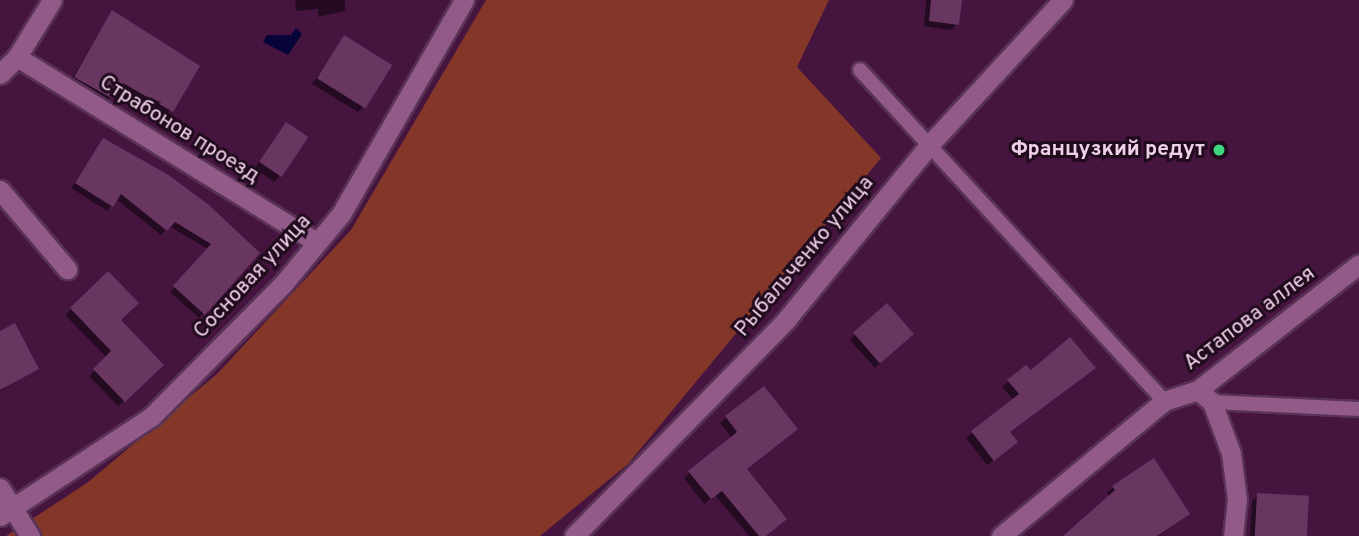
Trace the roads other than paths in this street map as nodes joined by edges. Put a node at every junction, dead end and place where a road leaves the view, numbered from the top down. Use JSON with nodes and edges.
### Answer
{"nodes":[{"id":1,"x":52,"y":0,"type":"edge"},
{"id":2,"x":464,"y":0,"type":"edge"},
{"id":3,"x":1063,"y":0,"type":"edge"},
{"id":4,"x":17,"y":57,"type":"junction"},
{"id":5,"x":860,"y":70,"type":"dead end"},
{"id":6,"x":0,"y":74,"type":"edge"},
{"id":7,"x":930,"y":144,"type":"junction"},
{"id":8,"x":0,"y":190,"type":"edge"},
{"id":9,"x":317,"y":242,"type":"junction"},
{"id":10,"x":1359,"y":264,"type":"edge"},
{"id":11,"x":67,"y":269,"type":"dead end"},
{"id":12,"x":1205,"y":396,"type":"junction"},
{"id":13,"x":1164,"y":401,"type":"junction"},
{"id":14,"x":1359,"y":408,"type":"edge"},
{"id":15,"x":0,"y":488,"type":"edge"},
{"id":16,"x":6,"y":513,"type":"edge"},
{"id":17,"x":30,"y":536,"type":"edge"},
{"id":18,"x":574,"y":536,"type":"edge"},
{"id":19,"x":1001,"y":536,"type":"edge"},
{"id":20,"x":1233,"y":536,"type":"edge"}],
"edges":[{"from":1,"to":4,"type":"street"},
{"from":2,"to":9,"type":"street","name":"Сосновая улица"},
{"from":3,"to":7,"type":"street","name":"Рыбальченко улица"},
{"from":4,"to":6,"type":"street"},
{"from":4,"to":9,"type":"street","name":"Страбонов проезд"},
{"from":5,"to":7,"type":"lane"},
{"from":7,"to":13,"type":"lane"},
{"from":7,"to":18,"type":"street","name":"Рыбальченко улица"},
{"from":8,"to":11,"type":"street"},
{"from":9,"to":16,"type":"street","name":"Сосновая улица"},
{"from":10,"to":12,"type":"street","name":"Астапова аллея"},
{"from":12,"to":13,"type":"street","name":"Астапова аллея"},
{"from":12,"to":14,"type":"lane"},
{"from":12,"to":20,"type":"street"},
{"from":13,"to":19,"type":"street","name":"Астапова аллея"},
{"from":15,"to":16,"type":"street"},
{"from":16,"to":17,"type":"street"}]}
